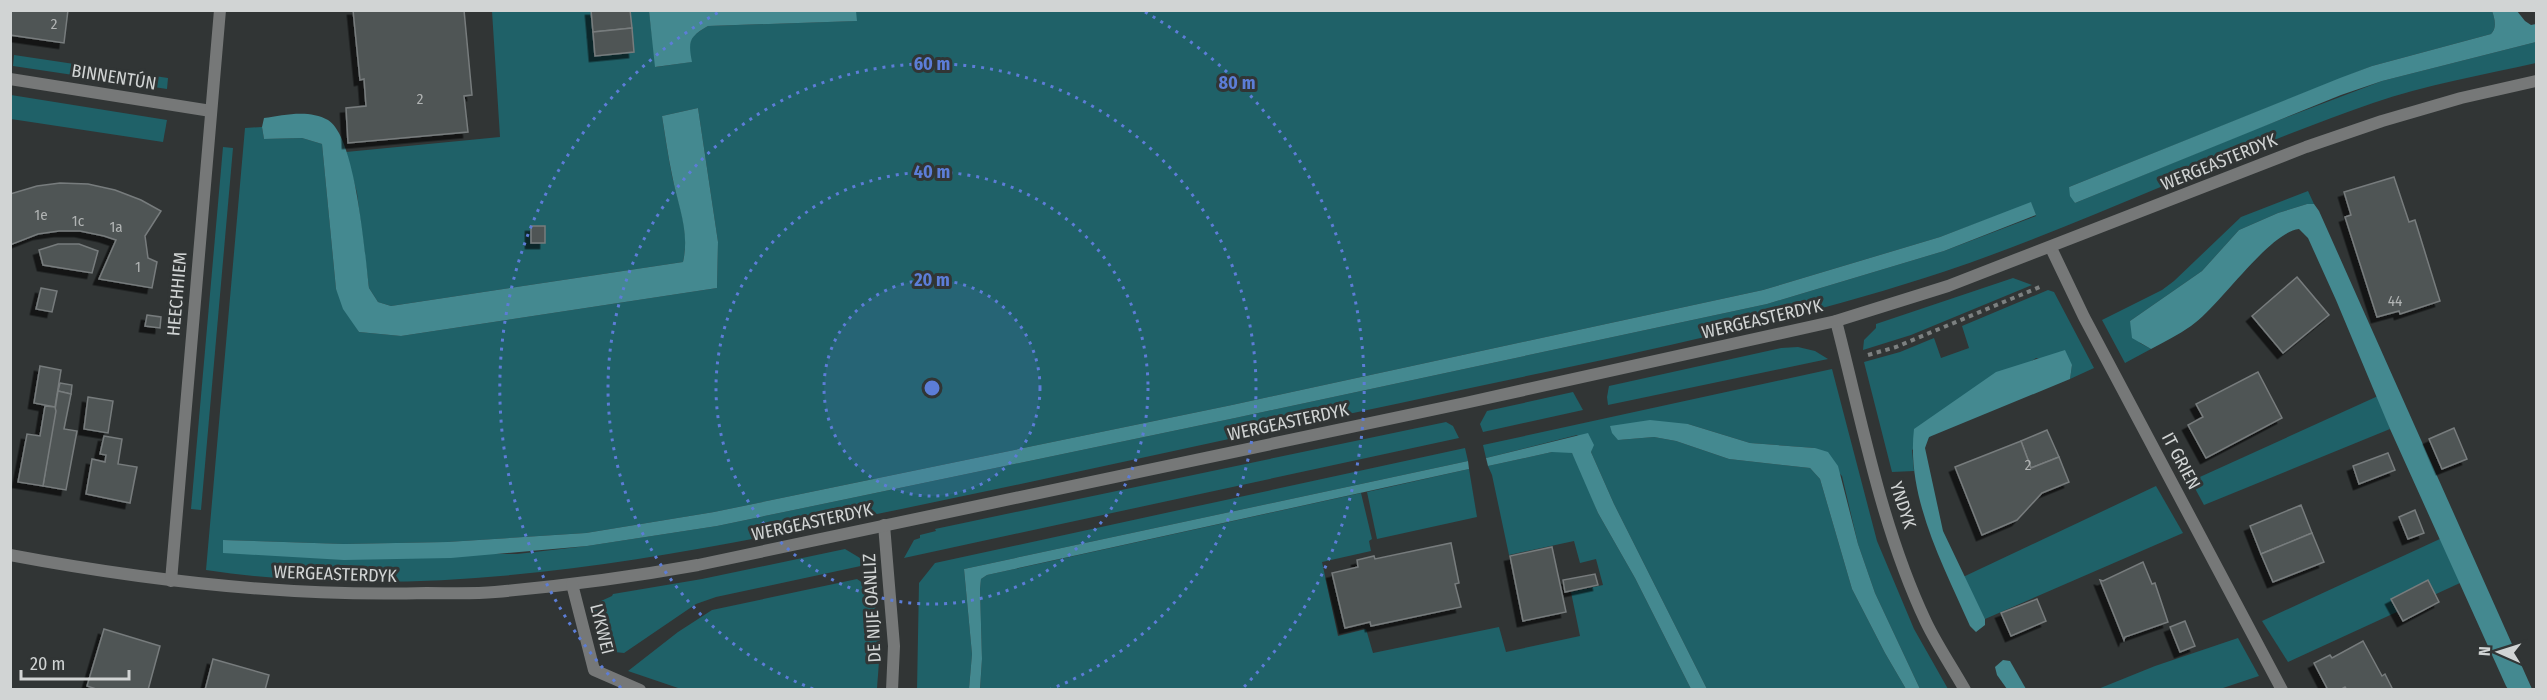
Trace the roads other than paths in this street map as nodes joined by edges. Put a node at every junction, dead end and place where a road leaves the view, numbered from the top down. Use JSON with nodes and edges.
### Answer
{"nodes":[{"id":1,"x":220,"y":10,"type":"edge"},
{"id":2,"x":10,"y":80,"type":"edge"},
{"id":3,"x":2536,"y":81,"type":"edge"},
{"id":4,"x":211,"y":111,"type":"junction"},
{"id":5,"x":2051,"y":248,"type":"junction"},
{"id":6,"x":1836,"y":321,"type":"junction"},
{"id":7,"x":885,"y":525,"type":"junction"},
{"id":8,"x":10,"y":555,"type":"edge"},
{"id":9,"x":171,"y":580,"type":"junction"},
{"id":10,"x":572,"y":584,"type":"junction"},
{"id":11,"x":640,"y":690,"type":"edge"},
{"id":12,"x":892,"y":690,"type":"edge"},
{"id":13,"x":1965,"y":690,"type":"edge"},
{"id":14,"x":2282,"y":690,"type":"edge"}],
"edges":[{"from":1,"to":4,"type":"street","name":"HEECHHIEM"},
{"from":2,"to":4,"type":"street","name":"BINNENTÚN"},
{"from":3,"to":5,"type":"street","name":"WERGEASTERDYK"},
{"from":4,"to":9,"type":"street","name":"HEECHHIEM"},
{"from":5,"to":6,"type":"street","name":"WERGEASTERDYK"},
{"from":5,"to":14,"type":"street","name":"IT GRIEN"},
{"from":6,"to":7,"type":"street","name":"WERGEASTERDYK"},
{"from":6,"to":13,"type":"street","name":"YNDYK"},
{"from":7,"to":10,"type":"street","name":"WERGEASTERDYK"},
{"from":7,"to":12,"type":"street","name":"DE NIJE OANLIZ"},
{"from":8,"to":9,"type":"street","name":"WERGEASTERDYK"},
{"from":9,"to":10,"type":"street","name":"WERGEASTERDYK"},
{"from":10,"to":11,"type":"street","name":"LYKWEI"}]}
